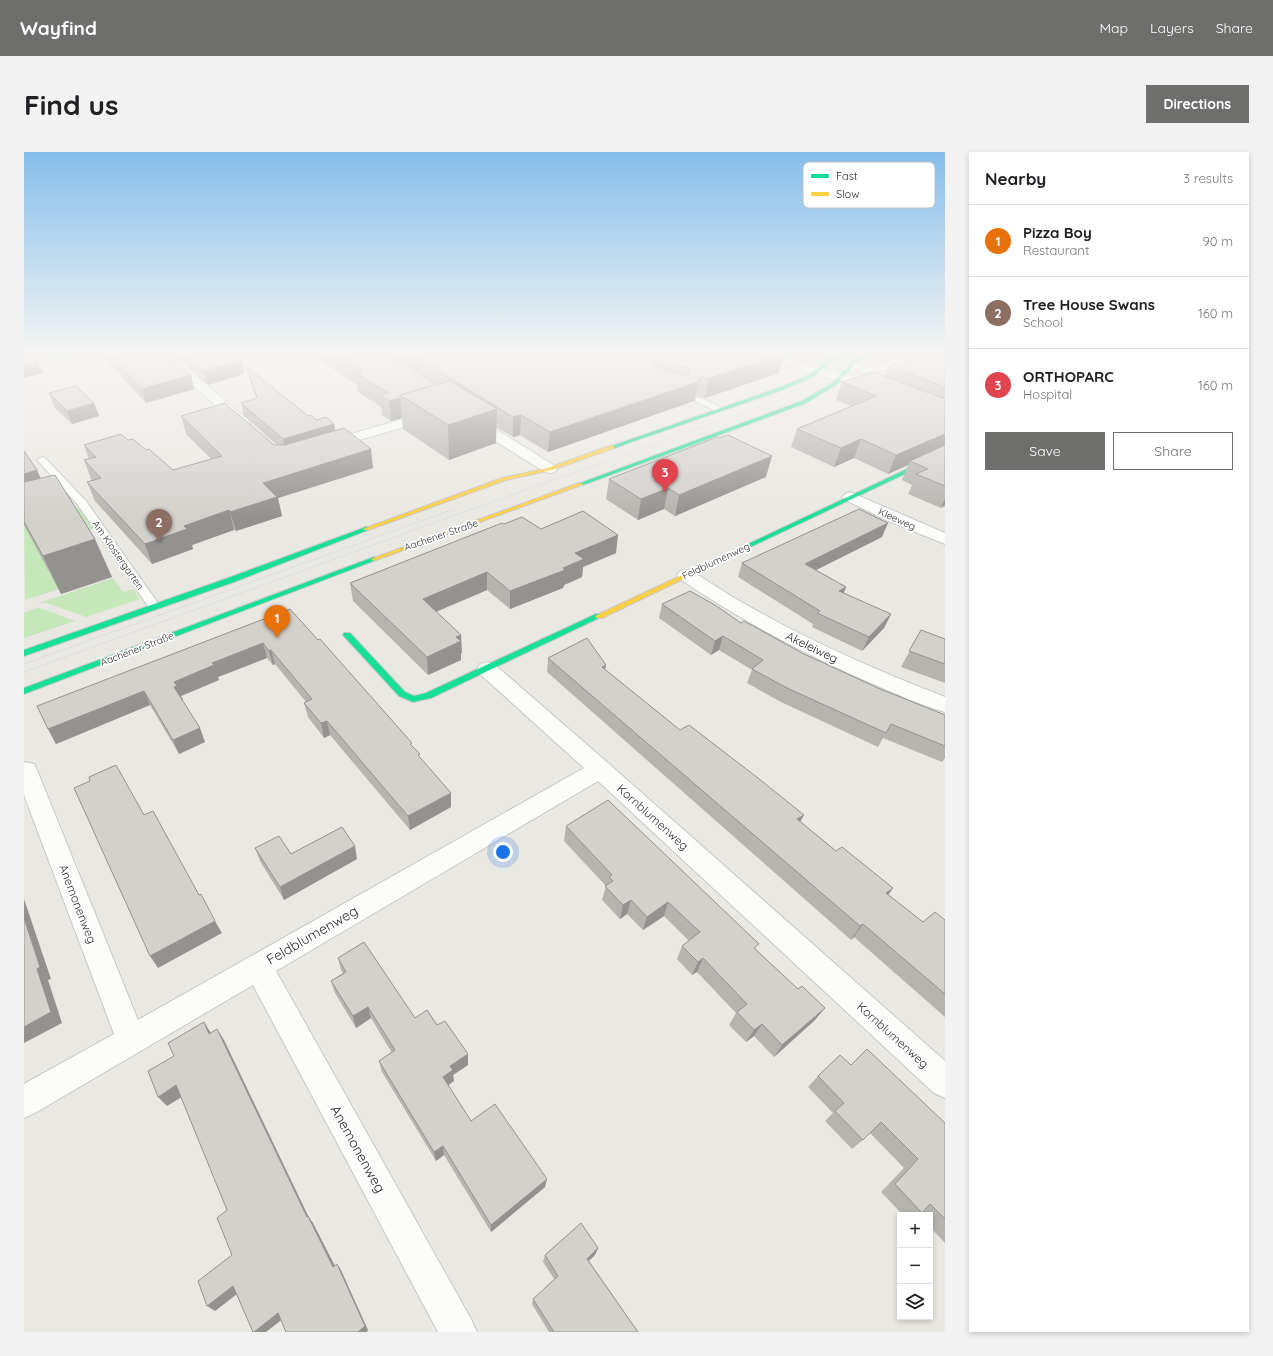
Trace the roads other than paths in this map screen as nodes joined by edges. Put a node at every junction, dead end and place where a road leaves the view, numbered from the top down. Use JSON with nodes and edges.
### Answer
{"nodes":[{"id":1,"x":223,"y":406,"type":"edge"},
{"id":2,"x":712,"y":406,"type":"edge"},
{"id":3,"x":728,"y":406,"type":"edge"},
{"id":4,"x":793,"y":406,"type":"edge"},
{"id":5,"x":719,"y":409,"type":"junction"},
{"id":6,"x":254,"y":433,"type":"edge"},
{"id":7,"x":313,"y":450,"type":"edge"},
{"id":8,"x":945,"y":453,"type":"edge"},
{"id":9,"x":42,"y":460,"type":"dead end"},
{"id":10,"x":550,"y":469,"type":"junction"},
{"id":11,"x":850,"y":497,"type":"junction"},
{"id":12,"x":407,"y":513,"type":"junction"},
{"id":13,"x":424,"y":517,"type":"dead end"},
{"id":14,"x":432,"y":526,"type":"dead end"},
{"id":15,"x":945,"y":539,"type":"edge"},
{"id":16,"x":421,"y":541,"type":"junction"},
{"id":17,"x":686,"y":575,"type":"junction"},
{"id":18,"x":154,"y":606,"type":"junction"},
{"id":19,"x":347,"y":635,"type":"dead end"},
{"id":20,"x":24,"y":652,"type":"edge"},
{"id":21,"x":487,"y":669,"type":"junction"},
{"id":22,"x":24,"y":691,"type":"edge"},
{"id":23,"x":945,"y":705,"type":"edge"},
{"id":24,"x":600,"y":769,"type":"junction"},
{"id":25,"x":26,"y":770,"type":"dead end"},
{"id":26,"x":258,"y":966,"type":"junction"},
{"id":27,"x":132,"y":1039,"type":"junction"},
{"id":28,"x":945,"y":1082,"type":"edge"},
{"id":29,"x":24,"y":1102,"type":"edge"},
{"id":30,"x":458,"y":1332,"type":"edge"}],
"edges":[{"from":1,"to":6,"type":"street"},
{"from":2,"to":5,"type":"lane"},
{"from":3,"to":5,"type":"main road"},
{"from":4,"to":16,"type":"main road","name":"Aachener Straße"},
{"from":5,"to":10,"type":"main road"},
{"from":7,"to":10,"type":"street"},
{"from":8,"to":11,"type":"main road","name":"Feldblumenweg"},
{"from":9,"to":18,"type":"lane","name":"Am Klostergarten"},
{"from":10,"to":12,"type":"main road"},
{"from":11,"to":15,"type":"street","name":"Kleeweg"},
{"from":11,"to":17,"type":"main road","name":"Feldblumenweg"},
{"from":12,"to":13,"type":"main road"},
{"from":12,"to":18,"type":"main road"},
{"from":14,"to":16,"type":"main road"},
{"from":16,"to":22,"type":"main road","name":"Aachener Straße"},
{"from":17,"to":21,"type":"main road","name":"Feldblumenweg"},
{"from":17,"to":23,"type":"street","name":"Akeleiweg"},
{"from":18,"to":20,"type":"main road"},
{"from":19,"to":21,"type":"main road"},
{"from":21,"to":24,"type":"street","name":"Kornblumenweg"},
{"from":24,"to":26,"type":"street","name":"Feldblumenweg"},
{"from":24,"to":28,"type":"street","name":"Kornblumenweg"},
{"from":25,"to":27,"type":"street","name":"Anemonenweg"},
{"from":26,"to":27,"type":"street","name":"Feldblumenweg"},
{"from":26,"to":30,"type":"street","name":"Anemonenweg"},
{"from":27,"to":29,"type":"street","name":"Feldblumenweg"}]}
